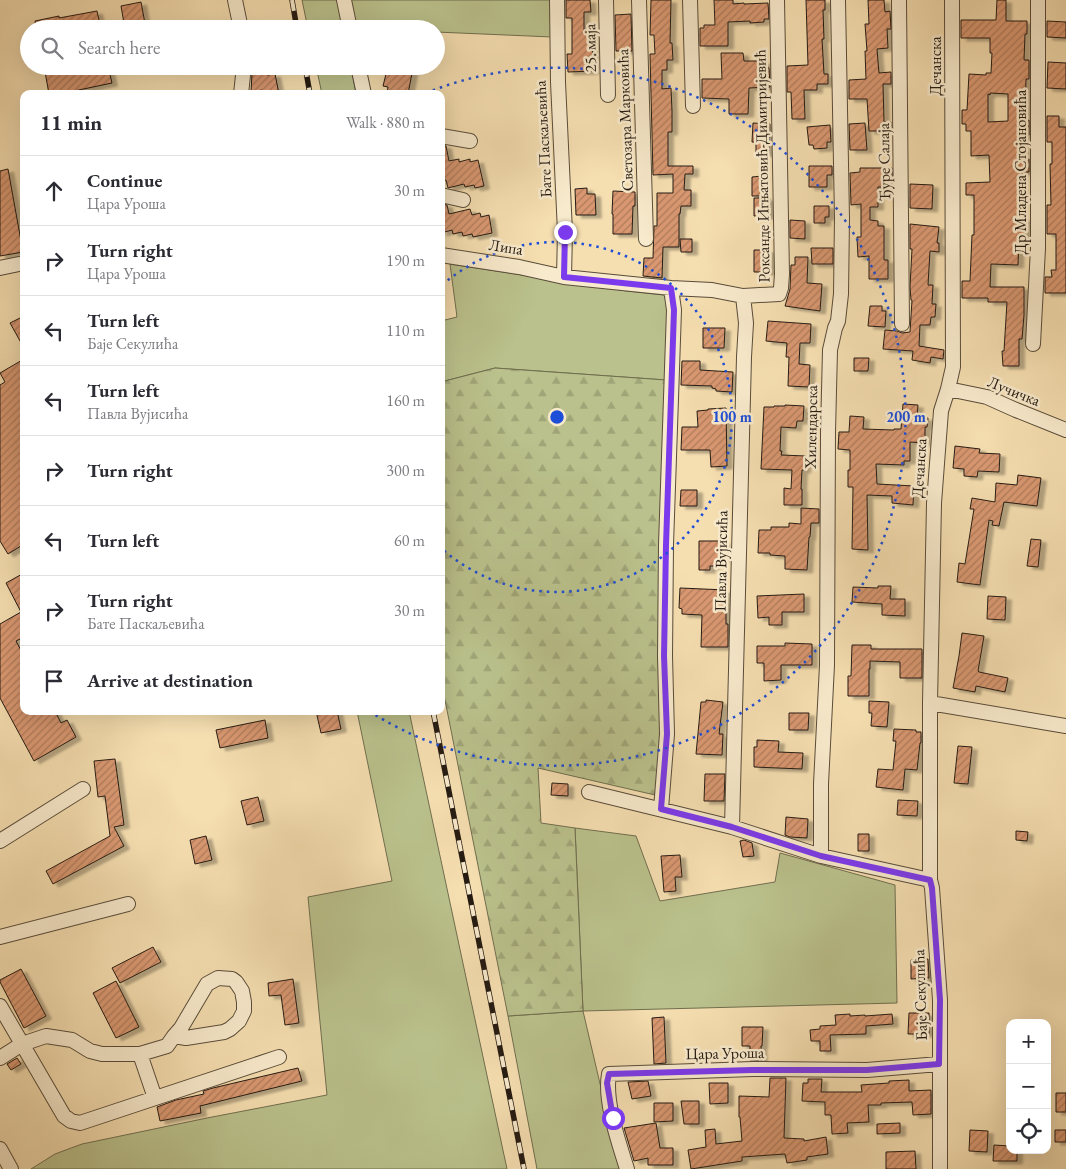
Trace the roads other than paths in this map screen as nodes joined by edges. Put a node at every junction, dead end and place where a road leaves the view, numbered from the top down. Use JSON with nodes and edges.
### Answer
{"nodes":[{"id":1,"x":235,"y":0,"type":"edge"},
{"id":2,"x":344,"y":0,"type":"edge"},
{"id":3,"x":557,"y":0,"type":"edge"},
{"id":4,"x":606,"y":0,"type":"edge"},
{"id":5,"x":639,"y":0,"type":"edge"},
{"id":6,"x":690,"y":0,"type":"edge"},
{"id":7,"x":777,"y":0,"type":"edge"},
{"id":8,"x":838,"y":0,"type":"edge"},
{"id":9,"x":899,"y":0,"type":"edge"},
{"id":10,"x":952,"y":0,"type":"edge"},
{"id":11,"x":1038,"y":0,"type":"edge"},
{"id":12,"x":239,"y":20,"type":"edge"},
{"id":13,"x":348,"y":20,"type":"edge"},
{"id":14,"x":243,"y":75,"type":"edge"},
{"id":15,"x":360,"y":75,"type":"edge"},
{"id":16,"x":241,"y":90,"type":"edge"},
{"id":17,"x":363,"y":90,"type":"edge"},
{"id":18,"x":608,"y":95,"type":"dead end"},
{"id":19,"x":693,"y":106,"type":"dead end"},
{"id":20,"x":445,"y":137,"type":"edge"},
{"id":21,"x":470,"y":141,"type":"dead end"},
{"id":22,"x":445,"y":196,"type":"edge"},
{"id":23,"x":463,"y":200,"type":"dead end"},
{"id":24,"x":646,"y":239,"type":"dead end"},
{"id":25,"x":445,"y":255,"type":"edge"},
{"id":26,"x":20,"y":264,"type":"edge"},
{"id":27,"x":0,"y":268,"type":"edge"},
{"id":28,"x":564,"y":277,"type":"junction"},
{"id":29,"x":671,"y":288,"type":"junction"},
{"id":30,"x":743,"y":296,"type":"junction"},
{"id":31,"x":902,"y":324,"type":"dead end"},
{"id":32,"x":1033,"y":344,"type":"dead end"},
{"id":33,"x":948,"y":389,"type":"junction"},
{"id":34,"x":1066,"y":430,"type":"edge"},
{"id":35,"x":930,"y":703,"type":"junction"},
{"id":36,"x":1066,"y":726,"type":"edge"},
{"id":37,"x":83,"y":789,"type":"dead end"},
{"id":38,"x":589,"y":792,"type":"dead end"},
{"id":39,"x":661,"y":809,"type":"junction"},
{"id":40,"x":732,"y":827,"type":"junction"},
{"id":41,"x":0,"y":841,"type":"edge"},
{"id":42,"x":821,"y":856,"type":"junction"},
{"id":43,"x":930,"y":880,"type":"junction"},
{"id":44,"x":128,"y":904,"type":"dead end"},
{"id":45,"x":0,"y":937,"type":"edge"},
{"id":46,"x":0,"y":1006,"type":"edge"},
{"id":47,"x":174,"y":1036,"type":"junction"},
{"id":48,"x":22,"y":1044,"type":"junction"},
{"id":49,"x":140,"y":1054,"type":"junction"},
{"id":50,"x":279,"y":1057,"type":"dead end"},
{"id":51,"x":0,"y":1058,"type":"edge"},
{"id":52,"x":939,"y":1064,"type":"junction"},
{"id":53,"x":155,"y":1098,"type":"junction"},
{"id":54,"x":0,"y":1149,"type":"edge"},
{"id":55,"x":11,"y":1169,"type":"edge"},
{"id":56,"x":627,"y":1169,"type":"edge"},
{"id":57,"x":940,"y":1169,"type":"edge"}],
"edges":[{"from":1,"to":12,"type":"street"},
{"from":2,"to":13,"type":"street"},
{"from":3,"to":28,"type":"street","name":"Бате Паскаљевића"},
{"from":4,"to":18,"type":"street","name":"25. маја"},
{"from":5,"to":24,"type":"street","name":"Светозара Марковића"},
{"from":6,"to":19,"type":"street"},
{"from":7,"to":30,"type":"street","name":"Роксанде Игњатовић-Димитријевић"},
{"from":8,"to":42,"type":"street","name":"Хилендарска"},
{"from":9,"to":31,"type":"street","name":"Ђуре Салаја"},
{"from":10,"to":33,"type":"street","name":"Дечанска"},
{"from":11,"to":32,"type":"street","name":"Др Младена Стојановића"},
{"from":14,"to":16,"type":"street"},
{"from":15,"to":17,"type":"street"},
{"from":20,"to":21,"type":"street"},
{"from":22,"to":23,"type":"street"},
{"from":25,"to":28,"type":"street","name":"Липа"},
{"from":26,"to":27,"type":"street"},
{"from":28,"to":29,"type":"street","name":"Липа"},
{"from":29,"to":30,"type":"street","name":"Липа"},
{"from":29,"to":39,"type":"street"},
{"from":30,"to":40,"type":"street","name":"Павла Вујисића"},
{"from":33,"to":34,"type":"street","name":"Лучичка"},
{"from":33,"to":35,"type":"street","name":"Дечанска"},
{"from":35,"to":36,"type":"street"},
{"from":35,"to":43,"type":"street","name":"Дечанска"},
{"from":37,"to":41,"type":"street"},
{"from":38,"to":39,"type":"street"},
{"from":39,"to":40,"type":"street"},
{"from":40,"to":42,"type":"street"},
{"from":42,"to":43,"type":"street"},
{"from":43,"to":52,"type":"street","name":"Баје Секулића"},
{"from":44,"to":45,"type":"street"},
{"from":46,"to":48,"type":"street"},
{"from":47,"to":47,"type":"street"},
{"from":47,"to":49,"type":"street"},
{"from":48,"to":49,"type":"street"},
{"from":48,"to":51,"type":"street"},
{"from":48,"to":53,"type":"street"},
{"from":49,"to":53,"type":"street"},
{"from":50,"to":53,"type":"street"},
{"from":52,"to":56,"type":"street","name":"Цара Уроша"},
{"from":52,"to":57,"type":"street","name":"Баје Секулића"},
{"from":54,"to":55,"type":"street"}]}
